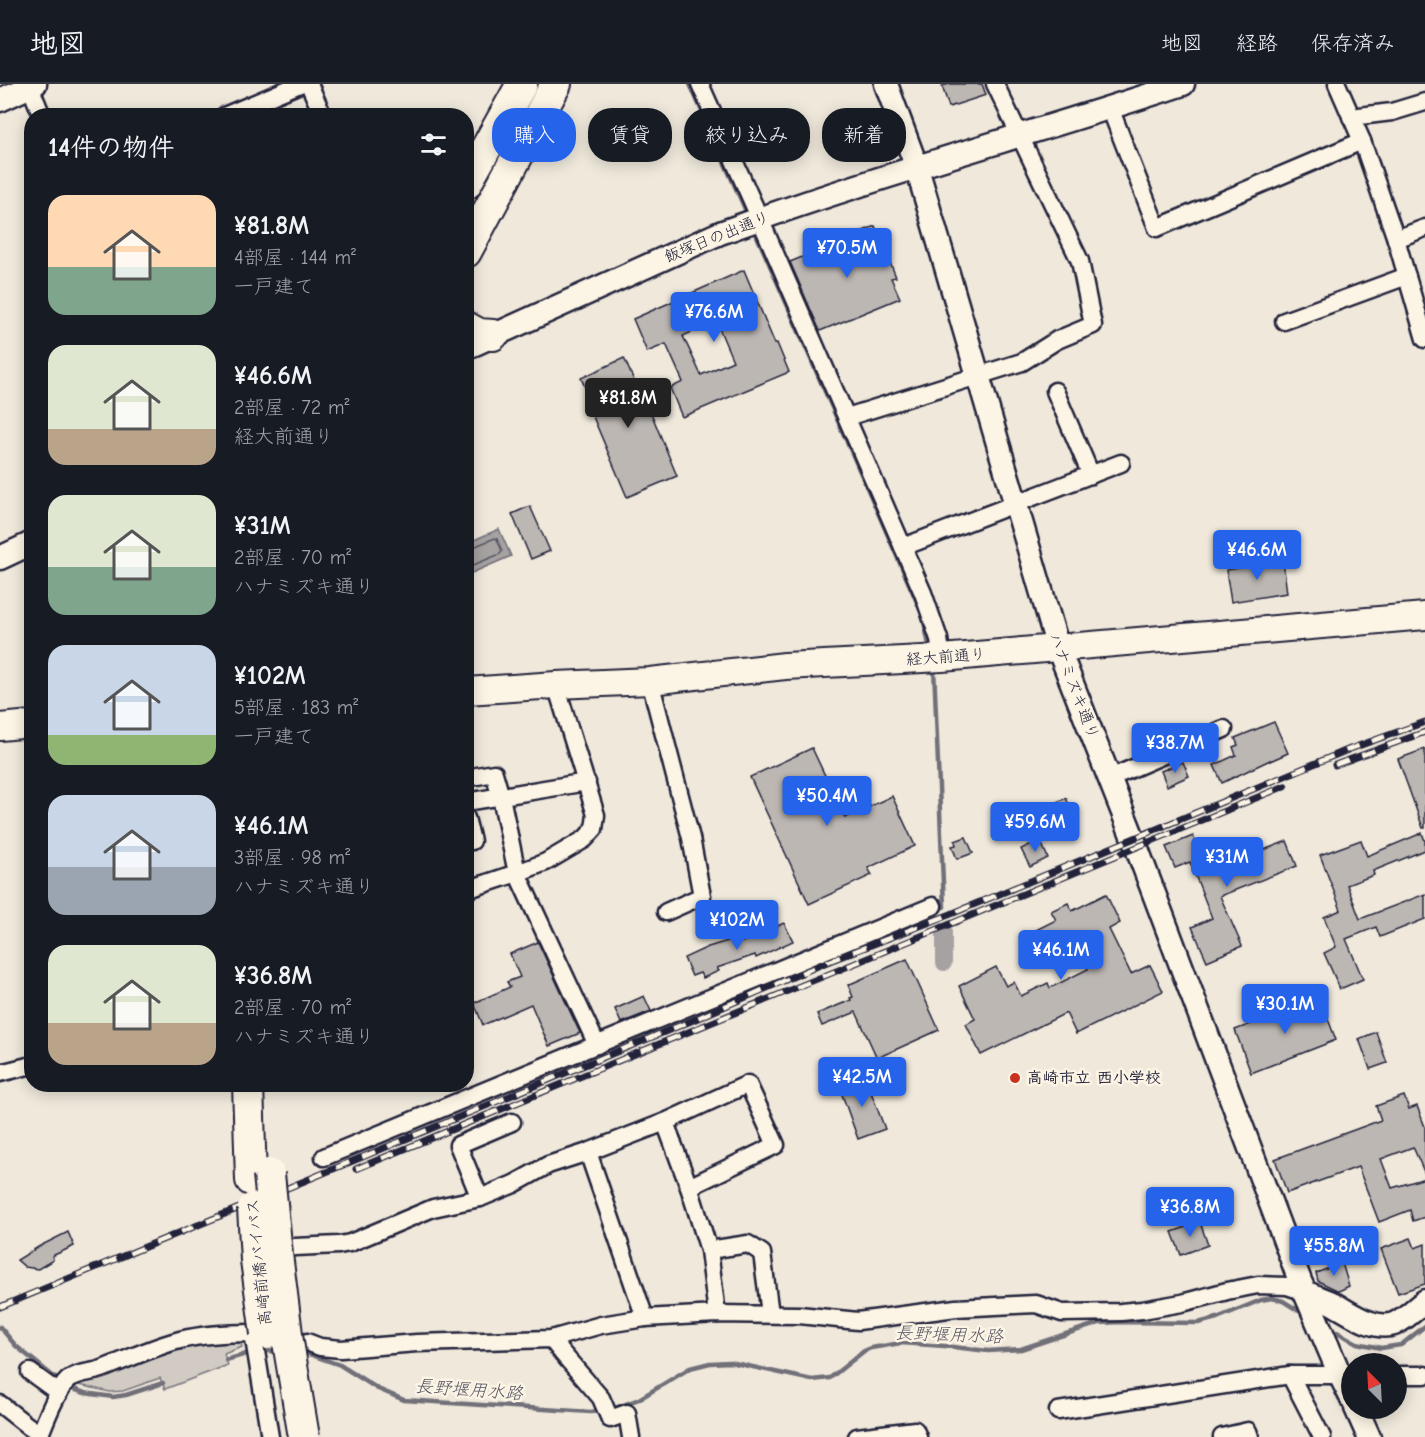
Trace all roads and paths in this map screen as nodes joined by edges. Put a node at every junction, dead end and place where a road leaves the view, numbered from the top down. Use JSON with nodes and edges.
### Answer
{"nodes":[{"id":1,"x":300,"y":84,"type":"edge"},
{"id":2,"x":309,"y":84,"type":"edge"},
{"id":3,"x":522,"y":84,"type":"edge"},
{"id":4,"x":556,"y":84,"type":"edge"},
{"id":5,"x":700,"y":84,"type":"edge"},
{"id":6,"x":886,"y":84,"type":"edge"},
{"id":7,"x":995,"y":84,"type":"edge"},
{"id":8,"x":1183,"y":84,"type":"edge"},
{"id":9,"x":1337,"y":84,"type":"edge"},
{"id":10,"x":31,"y":85,"type":"edge"},
{"id":11,"x":0,"y":100,"type":"edge"},
{"id":12,"x":1424,"y":107,"type":"edge"},
{"id":13,"x":39,"y":108,"type":"edge"},
{"id":14,"x":243,"y":108,"type":"edge"},
{"id":15,"x":320,"y":108,"type":"edge"},
{"id":16,"x":1110,"y":108,"type":"junction"},
{"id":17,"x":1351,"y":117,"type":"junction"},
{"id":18,"x":1019,"y":136,"type":"junction"},
{"id":19,"x":1362,"y":141,"type":"junction"},
{"id":20,"x":917,"y":168,"type":"junction"},
{"id":21,"x":474,"y":170,"type":"edge"},
{"id":22,"x":760,"y":219,"type":"junction"},
{"id":23,"x":1425,"y":228,"type":"edge"},
{"id":24,"x":474,"y":237,"type":"edge"},
{"id":25,"x":1396,"y":239,"type":"junction"},
{"id":26,"x":1407,"y":276,"type":"junction"},
{"id":27,"x":1284,"y":321,"type":"dead end"},
{"id":28,"x":475,"y":337,"type":"edge"},
{"id":29,"x":1425,"y":339,"type":"edge"},
{"id":30,"x":978,"y":376,"type":"junction"},
{"id":31,"x":1055,"y":391,"type":"dead end"},
{"id":32,"x":847,"y":417,"type":"junction"},
{"id":33,"x":1121,"y":464,"type":"dead end"},
{"id":34,"x":1091,"y":475,"type":"junction"},
{"id":35,"x":1016,"y":503,"type":"junction"},
{"id":36,"x":24,"y":547,"type":"edge"},
{"id":37,"x":903,"y":547,"type":"junction"},
{"id":38,"x":0,"y":558,"type":"edge"},
{"id":39,"x":1425,"y":616,"type":"edge"},
{"id":40,"x":1058,"y":648,"type":"junction"},
{"id":41,"x":942,"y":658,"type":"junction"},
{"id":42,"x":650,"y":681,"type":"junction"},
{"id":43,"x":556,"y":685,"type":"junction"},
{"id":44,"x":474,"y":690,"type":"edge"},
{"id":45,"x":24,"y":725,"type":"edge"},
{"id":46,"x":0,"y":727,"type":"edge"},
{"id":47,"x":1224,"y":729,"type":"dead end"},
{"id":48,"x":474,"y":777,"type":"edge"},
{"id":49,"x":1110,"y":778,"type":"junction"},
{"id":50,"x":587,"y":782,"type":"junction"},
{"id":51,"x":501,"y":797,"type":"junction"},
{"id":52,"x":474,"y":801,"type":"edge"},
{"id":53,"x":517,"y":873,"type":"junction"},
{"id":54,"x":474,"y":887,"type":"edge"},
{"id":55,"x":933,"y":906,"type":"dead end"},
{"id":56,"x":666,"y":912,"type":"dead end"},
{"id":57,"x":597,"y":1045,"type":"junction"},
{"id":58,"x":24,"y":1067,"type":"edge"},
{"id":59,"x":0,"y":1073,"type":"edge"},
{"id":60,"x":250,"y":1092,"type":"edge"},
{"id":61,"x":266,"y":1092,"type":"edge"},
{"id":62,"x":512,"y":1122,"type":"dead end"},
{"id":63,"x":665,"y":1122,"type":"junction"},
{"id":64,"x":588,"y":1152,"type":"junction"},
{"id":65,"x":324,"y":1157,"type":"dead end"},
{"id":66,"x":260,"y":1177,"type":"junction"},
{"id":67,"x":689,"y":1187,"type":"junction"},
{"id":68,"x":480,"y":1198,"type":"junction"},
{"id":69,"x":709,"y":1250,"type":"junction"},
{"id":70,"x":1425,"y":1301,"type":"edge"},
{"id":71,"x":1312,"y":1308,"type":"junction"},
{"id":72,"x":717,"y":1314,"type":"junction"},
{"id":73,"x":770,"y":1314,"type":"junction"},
{"id":74,"x":645,"y":1318,"type":"junction"},
{"id":75,"x":254,"y":1337,"type":"junction"},
{"id":76,"x":551,"y":1339,"type":"junction"},
{"id":77,"x":307,"y":1342,"type":"dead end"},
{"id":78,"x":1341,"y":1365,"type":"edge"},
{"id":79,"x":30,"y":1372,"type":"dead end"},
{"id":80,"x":1290,"y":1375,"type":"junction"},
{"id":81,"x":1341,"y":1375,"type":"edge"},
{"id":82,"x":1407,"y":1375,"type":"edge"},
{"id":83,"x":1425,"y":1375,"type":"edge"},
{"id":84,"x":63,"y":1387,"type":"junction"},
{"id":85,"x":0,"y":1404,"type":"edge"},
{"id":86,"x":1058,"y":1411,"type":"dead end"},
{"id":87,"x":1361,"y":1419,"type":"edge"},
{"id":88,"x":39,"y":1435,"type":"edge"},
{"id":89,"x":270,"y":1437,"type":"edge"},
{"id":90,"x":285,"y":1437,"type":"edge"},
{"id":91,"x":304,"y":1437,"type":"edge"},
{"id":92,"x":631,"y":1437,"type":"edge"},
{"id":93,"x":857,"y":1437,"type":"edge"},
{"id":94,"x":918,"y":1437,"type":"edge"},
{"id":95,"x":1222,"y":1437,"type":"edge"},
{"id":96,"x":1250,"y":1437,"type":"edge"},
{"id":97,"x":1322,"y":1437,"type":"edge"},
{"id":98,"x":1369,"y":1437,"type":"edge"}],
"edges":[{"from":1,"to":14,"type":"street"},
{"from":2,"to":15,"type":"street"},
{"from":3,"to":21,"type":"highway"},
{"from":4,"to":24,"type":"highway"},
{"from":5,"to":22,"type":"street"},
{"from":6,"to":20,"type":"street","name":"ハナミズキ通り"},
{"from":7,"to":18,"type":"street"},
{"from":8,"to":16,"type":"street","name":"飯塚日の出通り"},
{"from":9,"to":17,"type":"street"},
{"from":10,"to":11,"type":"street"},
{"from":10,"to":13,"type":"street"},
{"from":12,"to":17,"type":"street"},
{"from":16,"to":18,"type":"street","name":"飯塚日の出通り"},
{"from":16,"to":19,"type":"street"},
{"from":17,"to":19,"type":"street"},
{"from":18,"to":20,"type":"street","name":"飯塚日の出通り"},
{"from":18,"to":30,"type":"street"},
{"from":19,"to":25,"type":"street"},
{"from":20,"to":22,"type":"street","name":"飯塚日の出通り"},
{"from":20,"to":30,"type":"street","name":"ハナミズキ通り"},
{"from":22,"to":28,"type":"street","name":"飯塚日の出通り"},
{"from":22,"to":32,"type":"street"},
{"from":23,"to":25,"type":"street"},
{"from":25,"to":26,"type":"street"},
{"from":26,"to":27,"type":"street"},
{"from":26,"to":29,"type":"street"},
{"from":30,"to":32,"type":"street"},
{"from":30,"to":35,"type":"street","name":"ハナミズキ通り"},
{"from":31,"to":34,"type":"street"},
{"from":32,"to":37,"type":"street"},
{"from":33,"to":34,"type":"street"},
{"from":34,"to":35,"type":"street"},
{"from":35,"to":37,"type":"street"},
{"from":35,"to":40,"type":"street","name":"ハナミズキ通り"},
{"from":36,"to":38,"type":"street"},
{"from":37,"to":41,"type":"street"},
{"from":39,"to":40,"type":"main road","name":"経大前通り"},
{"from":40,"to":41,"type":"main road","name":"経大前通り"},
{"from":40,"to":49,"type":"street","name":"ハナミズキ通り"},
{"from":41,"to":42,"type":"main road","name":"経大前通り"},
{"from":42,"to":43,"type":"main road","name":"経大前通り"},
{"from":42,"to":56,"type":"street"},
{"from":43,"to":44,"type":"main road","name":"経大前通り"},
{"from":43,"to":50,"type":"street"},
{"from":45,"to":46,"type":"main road"},
{"from":47,"to":49,"type":"street"},
{"from":48,"to":51,"type":"street"},
{"from":49,"to":71,"type":"street","name":"ハナミズキ通り"},
{"from":50,"to":51,"type":"street"},
{"from":50,"to":53,"type":"street"},
{"from":51,"to":52,"type":"street"},
{"from":51,"to":53,"type":"street"},
{"from":53,"to":54,"type":"street"},
{"from":53,"to":57,"type":"street"},
{"from":55,"to":57,"type":"street"},
{"from":57,"to":65,"type":"street"},
{"from":58,"to":59,"type":"street"},
{"from":60,"to":66,"type":"highway","name":"高崎前橋バイパス"},
{"from":61,"to":66,"type":"highway","name":"高崎前橋バイパス"},
{"from":62,"to":68,"type":"street"},
{"from":63,"to":64,"type":"street"},
{"from":63,"to":67,"type":"street"},
{"from":63,"to":67,"type":"street"},
{"from":64,"to":68,"type":"street"},
{"from":64,"to":74,"type":"street"},
{"from":66,"to":90,"type":"highway","name":"高崎前橋バイパス","bridge":true},
{"from":66,"to":91,"type":"highway","name":"高崎前橋バイパス","bridge":true},
{"from":67,"to":69,"type":"street"},
{"from":68,"to":75,"type":"street"},
{"from":69,"to":72,"type":"street"},
{"from":69,"to":73,"type":"street"},
{"from":70,"to":71,"type":"street"},
{"from":71,"to":73,"type":"street"},
{"from":71,"to":78,"type":"street","name":"ハナミズキ通り"},
{"from":72,"to":73,"type":"street"},
{"from":72,"to":74,"type":"street"},
{"from":74,"to":76,"type":"street"},
{"from":75,"to":84,"type":"street"},
{"from":75,"to":89,"type":"street"},
{"from":76,"to":77,"type":"street"},
{"from":76,"to":92,"type":"street"},
{"from":79,"to":84,"type":"street"},
{"from":80,"to":81,"type":"street"},
{"from":80,"to":86,"type":"street"},
{"from":80,"to":97,"type":"street"},
{"from":82,"to":83,"type":"street"},
{"from":84,"to":88,"type":"street"},
{"from":85,"to":88,"type":"street"},
{"from":87,"to":98,"type":"street"},
{"from":93,"to":94,"type":"street"},
{"from":95,"to":96,"type":"street"}]}
